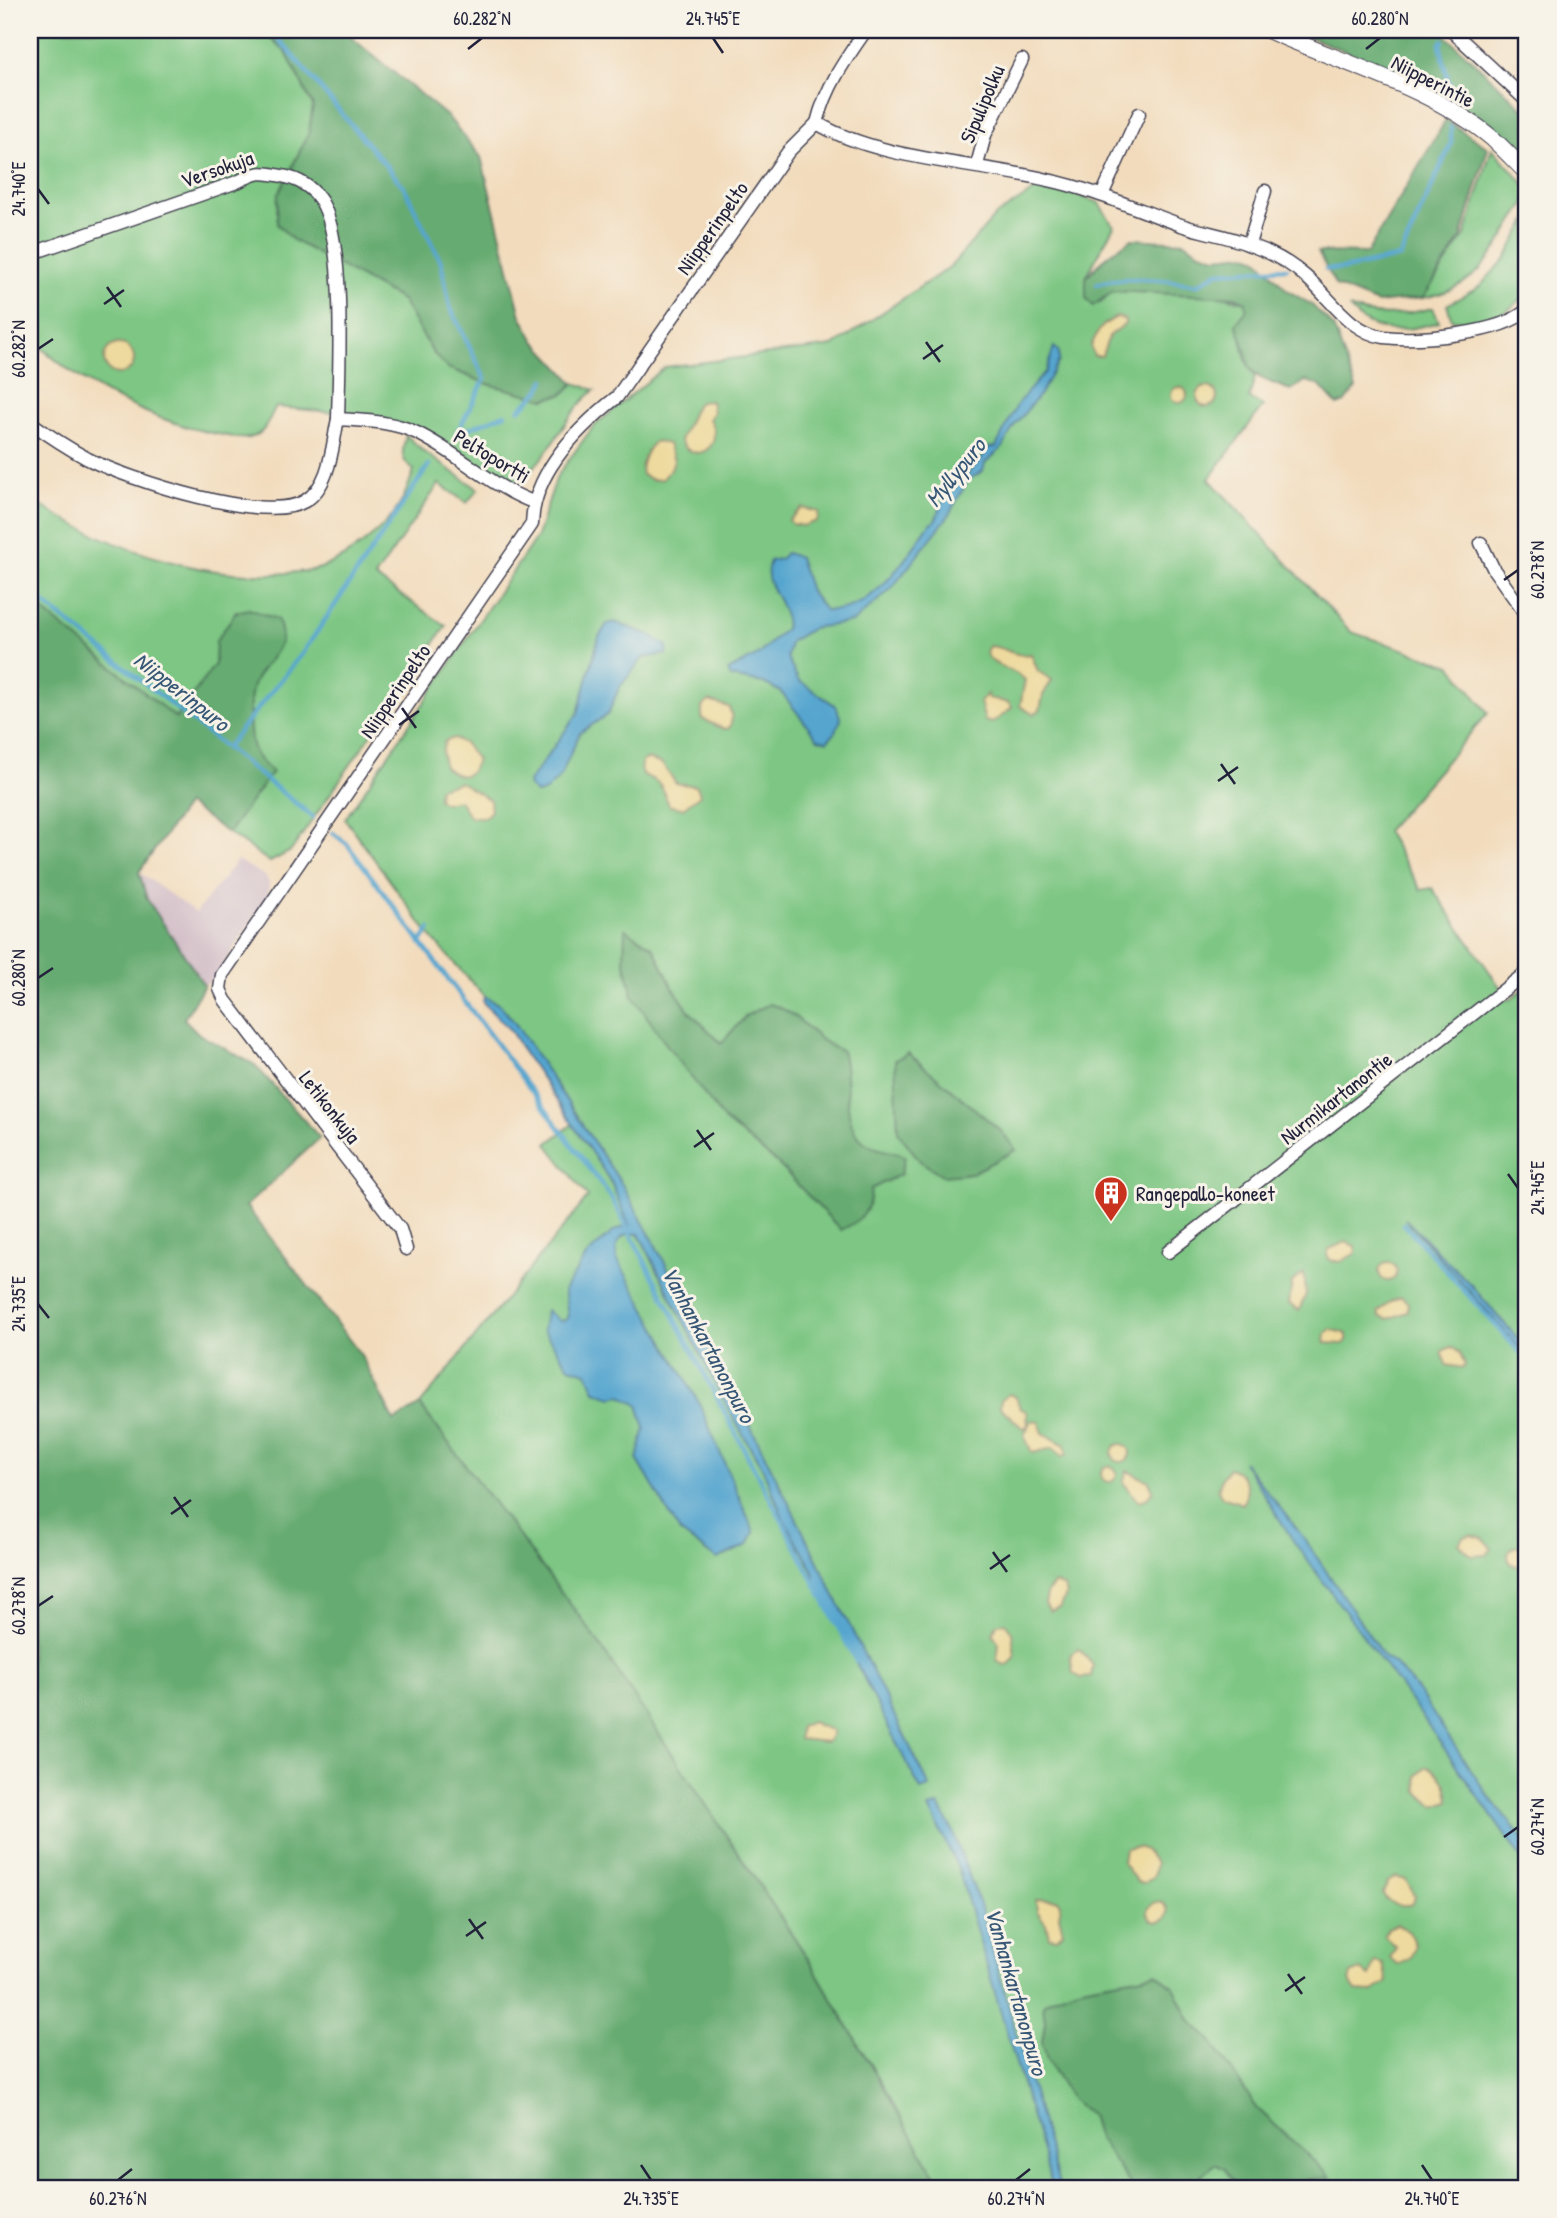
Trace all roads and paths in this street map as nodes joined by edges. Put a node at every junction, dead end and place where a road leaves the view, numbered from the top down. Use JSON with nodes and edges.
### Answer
{"nodes":[{"id":1,"x":866,"y":30,"type":"edge"},
{"id":2,"x":1268,"y":30,"type":"edge"},
{"id":3,"x":1451,"y":30,"type":"edge"},
{"id":4,"x":1022,"y":60,"type":"dead end"},
{"id":5,"x":1527,"y":101,"type":"edge"},
{"id":6,"x":1139,"y":114,"type":"dead end"},
{"id":7,"x":817,"y":123,"type":"junction"},
{"id":8,"x":977,"y":165,"type":"junction"},
{"id":9,"x":1527,"y":173,"type":"edge"},
{"id":10,"x":1265,"y":191,"type":"dead end"},
{"id":11,"x":1102,"y":195,"type":"junction"},
{"id":12,"x":1249,"y":244,"type":"junction"},
{"id":13,"x":30,"y":254,"type":"edge"},
{"id":14,"x":1527,"y":310,"type":"edge"},
{"id":15,"x":338,"y":419,"type":"junction"},
{"id":16,"x":30,"y":422,"type":"edge"},
{"id":17,"x":533,"y":502,"type":"junction"},
{"id":18,"x":1481,"y":543,"type":"dead end"},
{"id":19,"x":1527,"y":616,"type":"edge"},
{"id":20,"x":1527,"y":972,"type":"edge"},
{"id":21,"x":220,"y":989,"type":"joint"},
{"id":22,"x":406,"y":1249,"type":"dead end"},
{"id":23,"x":1168,"y":1252,"type":"dead end"}],
"edges":[{"from":1,"to":7,"type":"street"},
{"from":2,"to":9,"type":"street","name":"Niipperintie"},
{"from":3,"to":5,"type":"street"},
{"from":4,"to":8,"type":"street","name":"Sipulipolku"},
{"from":6,"to":11,"type":"street"},
{"from":7,"to":8,"type":"street"},
{"from":7,"to":17,"type":"street","name":"Niipperinpelto"},
{"from":8,"to":11,"type":"street"},
{"from":10,"to":12,"type":"street"},
{"from":11,"to":12,"type":"street"},
{"from":12,"to":14,"type":"street"},
{"from":13,"to":15,"type":"street","name":"Versokuja"},
{"from":15,"to":16,"type":"street","name":"Versokuja"},
{"from":15,"to":17,"type":"street","name":"Peltoportti"},
{"from":17,"to":21,"type":"street","name":"Niipperinpelto"},
{"from":18,"to":19,"type":"street"},
{"from":20,"to":23,"type":"street","name":"Nurmikartanontie"},
{"from":21,"to":22,"type":"street","name":"Letikonkuja"}]}
